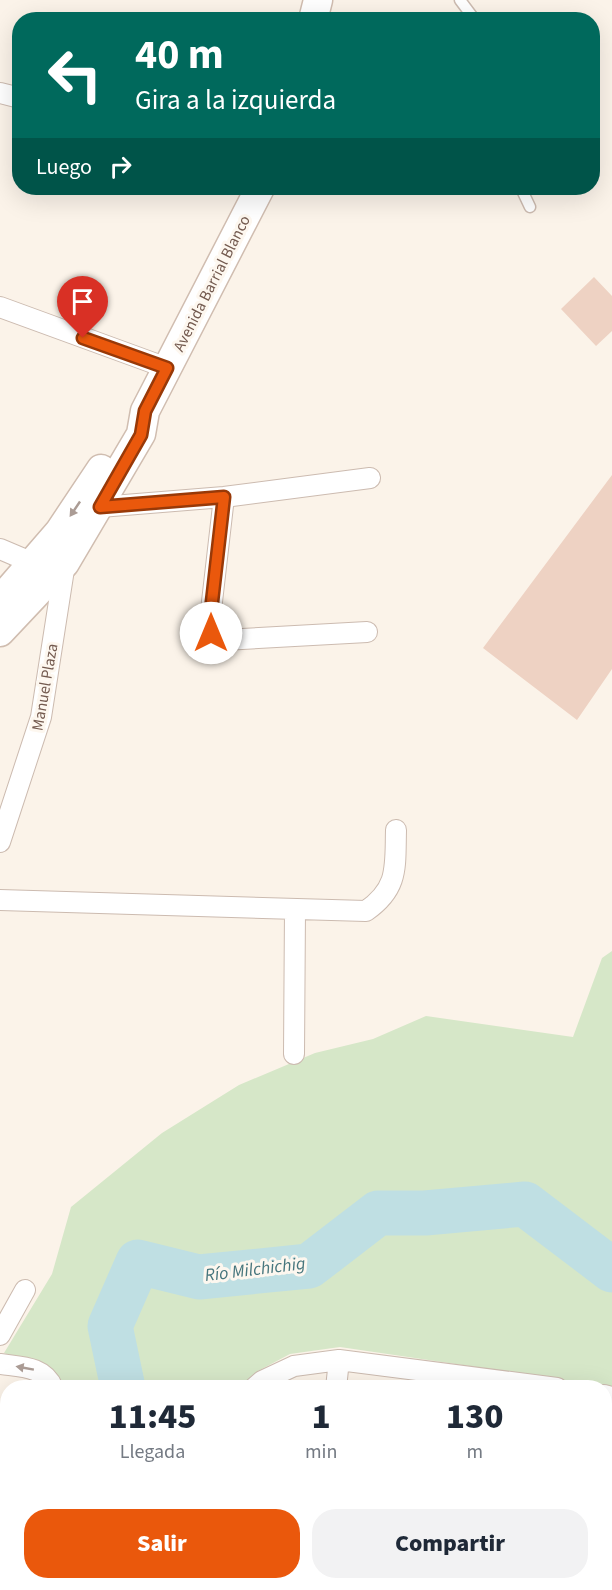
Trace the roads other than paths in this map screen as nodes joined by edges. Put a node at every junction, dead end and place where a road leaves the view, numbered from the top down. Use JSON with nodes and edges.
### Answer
{"nodes":[{"id":1,"x":256,"y":195,"type":"edge"},
{"id":2,"x":524,"y":195,"type":"edge"},
{"id":3,"x":530,"y":207,"type":"dead end"},
{"id":4,"x":0,"y":307,"type":"edge"},
{"id":5,"x":167,"y":368,"type":"junction"},
{"id":6,"x":145,"y":411,"type":"junction"},
{"id":7,"x":370,"y":478,"type":"dead end"},
{"id":8,"x":224,"y":497,"type":"junction"},
{"id":9,"x":100,"y":507,"type":"junction"},
{"id":10,"x":0,"y":549,"type":"edge"},
{"id":11,"x":33,"y":563,"type":"junction"},
{"id":12,"x":64,"y":563,"type":"junction"},
{"id":13,"x":1,"y":595,"type":"edge"},
{"id":14,"x":0,"y":632,"type":"edge"},
{"id":15,"x":367,"y":632,"type":"dead end"},
{"id":16,"x":396,"y":830,"type":"dead end"},
{"id":17,"x":0,"y":842,"type":"edge"},
{"id":18,"x":0,"y":900,"type":"edge"},
{"id":19,"x":295,"y":910,"type":"junction"},
{"id":20,"x":294,"y":1054,"type":"dead end"},
{"id":21,"x":25,"y":1290,"type":"dead end"},
{"id":22,"x":0,"y":1335,"type":"edge"},
{"id":23,"x":339,"y":1360,"type":"junction"},
{"id":24,"x":0,"y":1364,"type":"edge"},
{"id":25,"x":49,"y":1380,"type":"edge"},
{"id":26,"x":264,"y":1380,"type":"edge"},
{"id":27,"x":337,"y":1380,"type":"edge"},
{"id":28,"x":494,"y":1380,"type":"edge"}],
"edges":[{"from":1,"to":5,"type":"street","name":"Avenida Barrial Blanco"},
{"from":2,"to":3,"type":"lane"},
{"from":4,"to":5,"type":"street"},
{"from":5,"to":6,"type":"street","name":"Avenida Barrial Blanco"},
{"from":6,"to":9,"type":"street","name":"Avenida Barrial Blanco"},
{"from":6,"to":11,"type":"street","name":"Avenida Barrial Blanco","one_way":true},
{"from":7,"to":8,"type":"street"},
{"from":8,"to":9,"type":"street"},
{"from":8,"to":15,"type":"street"},
{"from":9,"to":12,"type":"street","name":"Avenida Barrial Blanco"},
{"from":10,"to":11,"type":"street"},
{"from":11,"to":12,"type":"street"},
{"from":11,"to":13,"type":"street","name":"Avenida Barrial Blanco"},
{"from":12,"to":14,"type":"street","name":"Avenida Barrial Blanco"},
{"from":12,"to":17,"type":"street","name":"Manuel Plaza"},
{"from":16,"to":19,"type":"street"},
{"from":18,"to":19,"type":"street"},
{"from":19,"to":20,"type":"street"},
{"from":21,"to":22,"type":"street"},
{"from":23,"to":26,"type":"street"},
{"from":23,"to":27,"type":"street"},
{"from":23,"to":28,"type":"street"},
{"from":25,"to":24,"type":"street","one_way":true}]}
